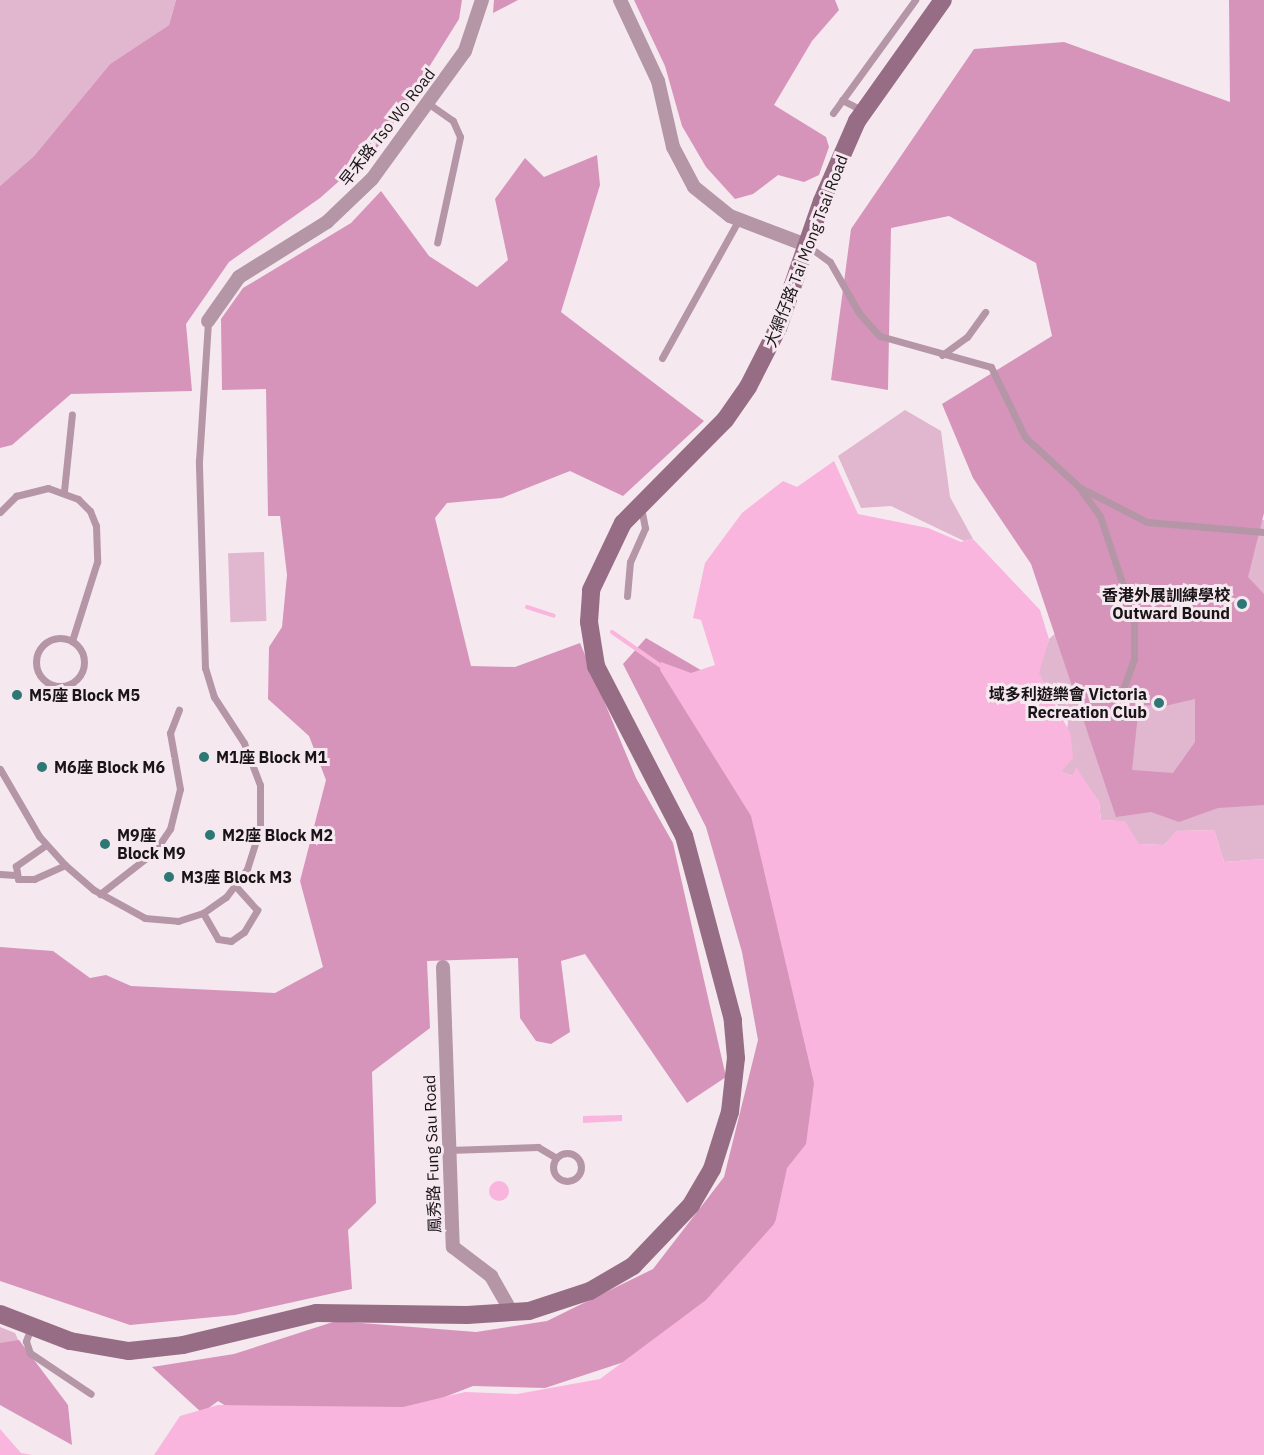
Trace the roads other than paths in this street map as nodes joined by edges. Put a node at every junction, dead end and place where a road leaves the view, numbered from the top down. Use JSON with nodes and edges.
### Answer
{"nodes":[{"id":1,"x":482,"y":0,"type":"edge"},
{"id":2,"x":620,"y":0,"type":"edge"},
{"id":3,"x":943,"y":0,"type":"edge"},
{"id":4,"x":912,"y":1,"type":"edge"},
{"id":5,"x":842,"y":100,"type":"junction"},
{"id":6,"x":429,"y":104,"type":"junction"},
{"id":7,"x":864,"y":111,"type":"junction"},
{"id":8,"x":833,"y":113,"type":"dead end"},
{"id":9,"x":739,"y":219,"type":"junction"},
{"id":10,"x":437,"y":243,"type":"dead end"},
{"id":11,"x":806,"y":245,"type":"junction"},
{"id":12,"x":985,"y":312,"type":"dead end"},
{"id":13,"x":208,"y":321,"type":"joint"},
{"id":14,"x":942,"y":355,"type":"junction"},
{"id":15,"x":662,"y":358,"type":"dead end"},
{"id":16,"x":72,"y":414,"type":"dead end"},
{"id":17,"x":1079,"y":488,"type":"junction"},
{"id":18,"x":64,"y":491,"type":"junction"},
{"id":19,"x":639,"y":504,"type":"junction"},
{"id":20,"x":0,"y":511,"type":"edge"},
{"id":21,"x":1264,"y":532,"type":"edge"},
{"id":22,"x":627,"y":596,"type":"dead end"},
{"id":23,"x":72,"y":641,"type":"junction"},
{"id":24,"x":179,"y":710,"type":"dead end"},
{"id":25,"x":1123,"y":717,"type":"dead end"},
{"id":26,"x":0,"y":769,"type":"edge"},
{"id":27,"x":46,"y":845,"type":"junction"},
{"id":28,"x":65,"y":865,"type":"junction"},
{"id":29,"x":0,"y":874,"type":"edge"},
{"id":30,"x":15,"y":875,"type":"junction"},
{"id":31,"x":236,"y":887,"type":"junction"},
{"id":32,"x":100,"y":894,"type":"junction"},
{"id":33,"x":203,"y":913,"type":"junction"},
{"id":34,"x":443,"y":968,"type":"dead end"},
{"id":35,"x":448,"y":1150,"type":"junction"},
{"id":36,"x":556,"y":1158,"type":"junction"},
{"id":37,"x":512,"y":1313,"type":"junction"},
{"id":38,"x":0,"y":1314,"type":"edge"},
{"id":39,"x":31,"y":1327,"type":"junction"},
{"id":40,"x":91,"y":1394,"type":"dead end"}],
"edges":[{"from":1,"to":6,"type":"street","name":"早禾路 Tso Wo Road"},
{"from":2,"to":9,"type":"street"},
{"from":3,"to":7,"type":"street","name":"大網仔路 Tai Mong Tsai Road"},
{"from":4,"to":5,"type":"lane"},
{"from":5,"to":7,"type":"lane"},
{"from":5,"to":8,"type":"lane"},
{"from":6,"to":10,"type":"lane"},
{"from":6,"to":13,"type":"street","name":"早禾路 Tso Wo Road"},
{"from":7,"to":11,"type":"street","name":"大網仔路 Tai Mong Tsai Road"},
{"from":9,"to":11,"type":"street"},
{"from":9,"to":15,"type":"lane"},
{"from":11,"to":14,"type":"lane"},
{"from":11,"to":19,"type":"street","name":"大網仔路 Tai Mong Tsai Road"},
{"from":12,"to":14,"type":"lane"},
{"from":13,"to":31,"type":"lane"},
{"from":14,"to":17,"type":"lane"},
{"from":16,"to":18,"type":"lane"},
{"from":17,"to":21,"type":"lane"},
{"from":17,"to":25,"type":"lane"},
{"from":18,"to":20,"type":"lane"},
{"from":18,"to":23,"type":"lane"},
{"from":19,"to":22,"type":"lane"},
{"from":19,"to":37,"type":"street","name":"大網仔路 Tai Mong Tsai Road"},
{"from":23,"to":23,"type":"lane"},
{"from":24,"to":32,"type":"lane"},
{"from":26,"to":27,"type":"lane"},
{"from":27,"to":28,"type":"lane"},
{"from":27,"to":30,"type":"lane"},
{"from":28,"to":30,"type":"lane"},
{"from":28,"to":32,"type":"lane"},
{"from":29,"to":30,"type":"lane"},
{"from":31,"to":33,"type":"lane"},
{"from":31,"to":33,"type":"lane"},
{"from":32,"to":33,"type":"lane"},
{"from":34,"to":35,"type":"street","name":"鳳秀路 Fung Sau Road"},
{"from":35,"to":36,"type":"lane"},
{"from":35,"to":37,"type":"street","name":"鳳秀路 Fung Sau Road"},
{"from":36,"to":36,"type":"lane"},
{"from":37,"to":39,"type":"street","name":"大網仔路 Tai Mong Tsai Road"},
{"from":38,"to":39,"type":"street","name":"大網仔路 Tai Mong Tsai Road"},
{"from":39,"to":40,"type":"lane"}]}
